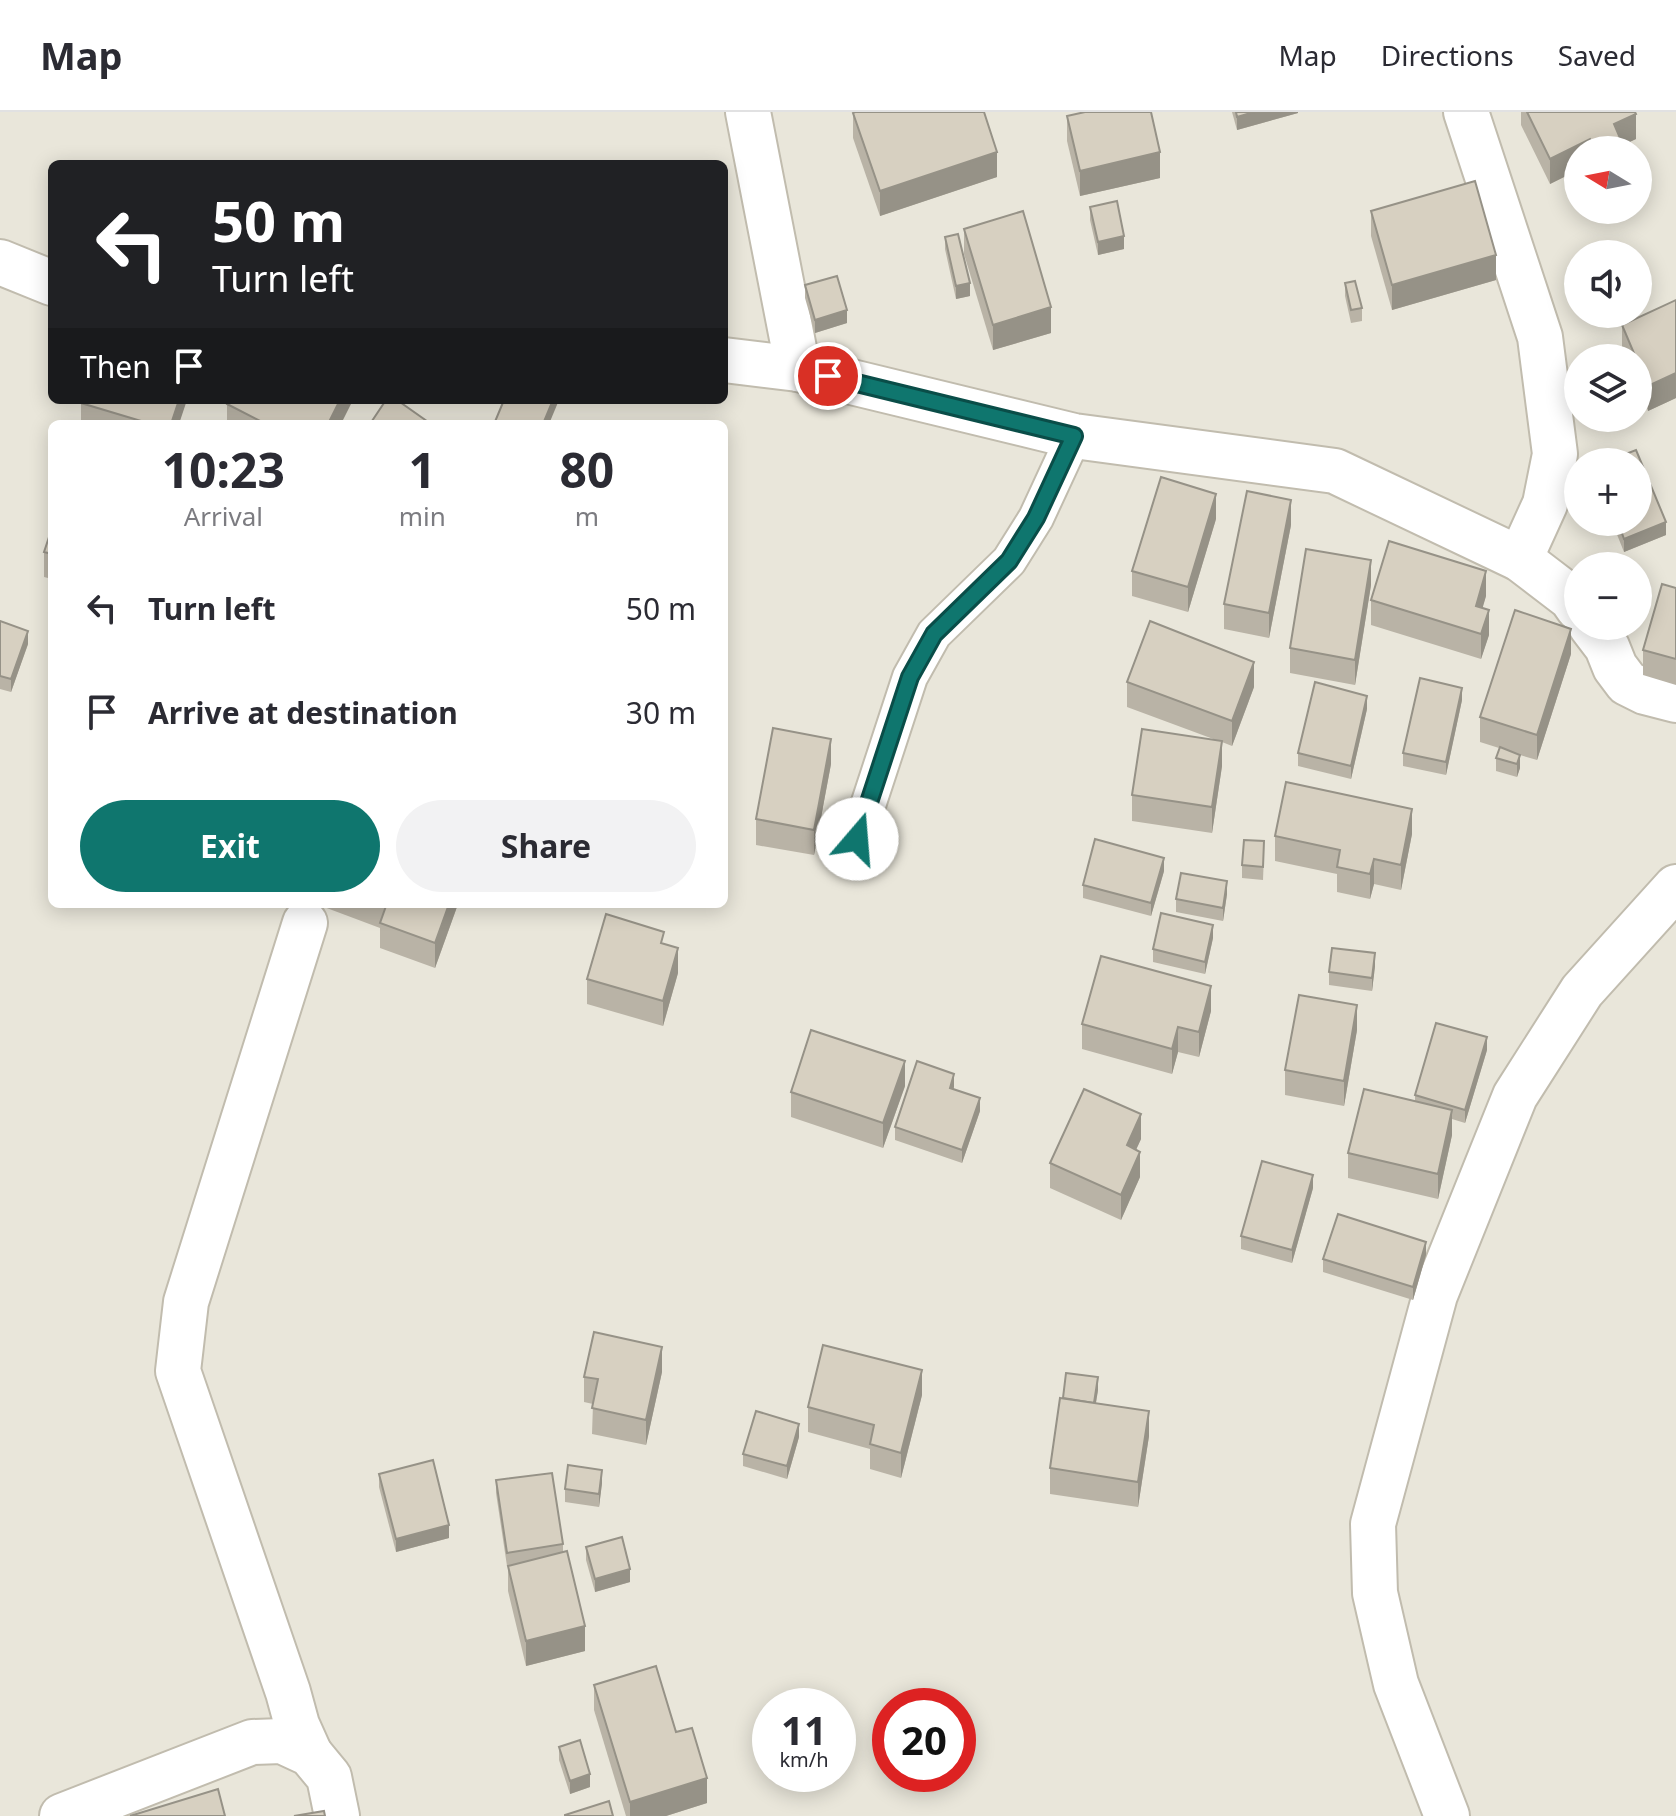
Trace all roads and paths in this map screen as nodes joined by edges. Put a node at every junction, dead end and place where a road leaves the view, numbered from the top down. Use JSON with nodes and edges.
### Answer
{"nodes":[{"id":1,"x":748,"y":112,"type":"edge"},
{"id":2,"x":1466,"y":112,"type":"edge"},
{"id":3,"x":0,"y":262,"type":"edge"},
{"id":4,"x":48,"y":281,"type":"edge"},
{"id":5,"x":728,"y":360,"type":"edge"},
{"id":6,"x":798,"y":369,"type":"junction"},
{"id":7,"x":1074,"y":436,"type":"junction"},
{"id":8,"x":1520,"y":559,"type":"junction"},
{"id":9,"x":1564,"y":593,"type":"edge"},
{"id":10,"x":1602,"y":640,"type":"edge"},
{"id":11,"x":1676,"y":700,"type":"edge"},
{"id":12,"x":857,"y":839,"type":"dead end"},
{"id":13,"x":1676,"y":887,"type":"edge"},
{"id":14,"x":305,"y":923,"type":"dead end"},
{"id":15,"x":310,"y":1754,"type":"junction"},
{"id":16,"x":62,"y":1816,"type":"edge"},
{"id":17,"x":337,"y":1816,"type":"edge"},
{"id":18,"x":1447,"y":1816,"type":"edge"}],
"edges":[{"from":1,"to":6,"type":"street"},
{"from":2,"to":8,"type":"street"},
{"from":3,"to":4,"type":"street"},
{"from":5,"to":6,"type":"street"},
{"from":6,"to":7,"type":"street"},
{"from":7,"to":8,"type":"street"},
{"from":7,"to":12,"type":"lane"},
{"from":8,"to":9,"type":"street"},
{"from":10,"to":11,"type":"street"},
{"from":13,"to":18,"type":"street"},
{"from":14,"to":15,"type":"street"},
{"from":15,"to":16,"type":"street"},
{"from":15,"to":17,"type":"street"}]}
